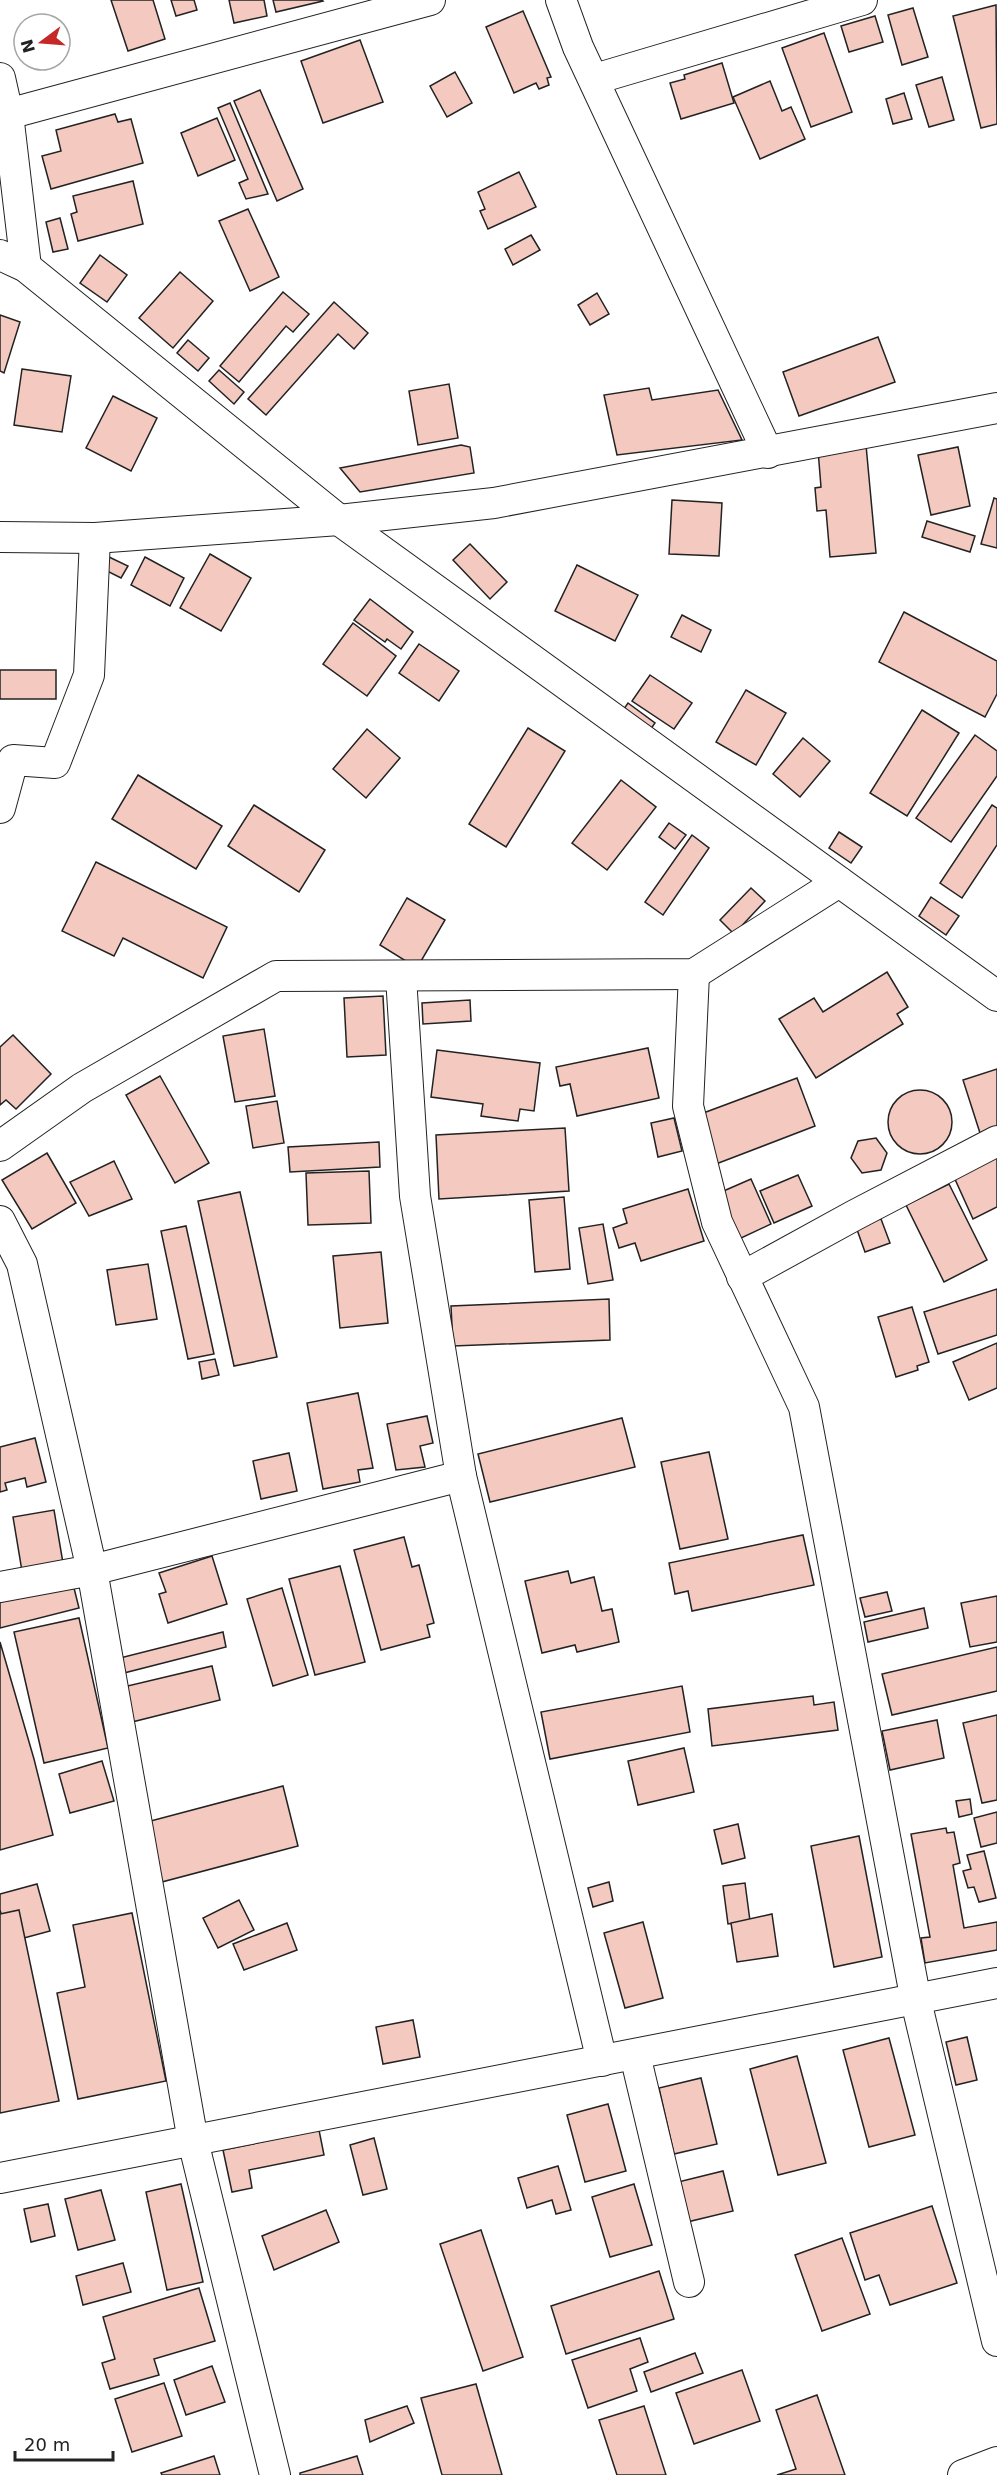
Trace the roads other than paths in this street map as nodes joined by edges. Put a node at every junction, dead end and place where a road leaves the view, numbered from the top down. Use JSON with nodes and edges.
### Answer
{"nodes":[{"id":1,"x":430,"y":0,"type":"edge"},
{"id":2,"x":561,"y":0,"type":"edge"},
{"id":3,"x":862,"y":0,"type":"edge"},
{"id":4,"x":0,"y":78,"type":"edge"},
{"id":5,"x":595,"y":80,"type":"junction"},
{"id":6,"x":8,"y":114,"type":"junction"},
{"id":7,"x":13,"y":261,"type":"edge"},
{"id":8,"x":997,"y":408,"type":"edge"},
{"id":9,"x":768,"y":453,"type":"junction"},
{"id":10,"x":339,"y":520,"type":"junction"},
{"id":11,"x":0,"y":537,"type":"edge"},
{"id":12,"x":95,"y":538,"type":"junction"},
{"id":13,"x":0,"y":808,"type":"edge"},
{"id":14,"x":839,"y":882,"type":"junction"},
{"id":15,"x":694,"y":974,"type":"junction"},
{"id":16,"x":400,"y":977,"type":"junction"},
{"id":17,"x":997,"y":996,"type":"edge"},
{"id":18,"x":997,"y":1141,"type":"edge"},
{"id":19,"x":0,"y":1146,"type":"edge"},
{"id":20,"x":0,"y":1221,"type":"edge"},
{"id":21,"x":742,"y":1277,"type":"junction"},
{"id":22,"x":461,"y":1476,"type":"junction"},
{"id":23,"x":92,"y":1570,"type":"junction"},
{"id":24,"x":0,"y":1587,"type":"edge"},
{"id":25,"x":997,"y":1983,"type":"edge"},
{"id":26,"x":916,"y":2001,"type":"junction"},
{"id":27,"x":635,"y":2055,"type":"junction"},
{"id":28,"x":602,"y":2061,"type":"junction"},
{"id":29,"x":193,"y":2141,"type":"junction"},
{"id":30,"x":0,"y":2178,"type":"edge"},
{"id":31,"x":689,"y":2282,"type":"dead end"},
{"id":32,"x":997,"y":2341,"type":"edge"},
{"id":33,"x":997,"y":2462,"type":"edge"},
{"id":34,"x":275,"y":2475,"type":"edge"},
{"id":35,"x":963,"y":2475,"type":"edge"}],
"edges":[{"from":1,"to":6,"type":"street"},
{"from":2,"to":5,"type":"street"},
{"from":3,"to":5,"type":"street"},
{"from":4,"to":6,"type":"street"},
{"from":5,"to":9,"type":"street"},
{"from":6,"to":7,"type":"street"},
{"from":7,"to":10,"type":"street"},
{"from":8,"to":9,"type":"street"},
{"from":9,"to":10,"type":"street"},
{"from":10,"to":12,"type":"street"},
{"from":10,"to":14,"type":"street"},
{"from":11,"to":12,"type":"street"},
{"from":12,"to":13,"type":"street"},
{"from":14,"to":15,"type":"street"},
{"from":14,"to":17,"type":"street"},
{"from":15,"to":16,"type":"street"},
{"from":15,"to":21,"type":"street"},
{"from":16,"to":19,"type":"street"},
{"from":16,"to":22,"type":"street"},
{"from":18,"to":21,"type":"street"},
{"from":20,"to":23,"type":"street"},
{"from":21,"to":26,"type":"street"},
{"from":22,"to":23,"type":"street"},
{"from":22,"to":28,"type":"street"},
{"from":23,"to":24,"type":"street"},
{"from":23,"to":29,"type":"street"},
{"from":25,"to":26,"type":"street"},
{"from":26,"to":27,"type":"street"},
{"from":26,"to":32,"type":"street"},
{"from":27,"to":28,"type":"street"},
{"from":27,"to":31,"type":"street"},
{"from":28,"to":29,"type":"street"},
{"from":29,"to":30,"type":"street"},
{"from":29,"to":34,"type":"street"},
{"from":33,"to":35,"type":"street"}]}
